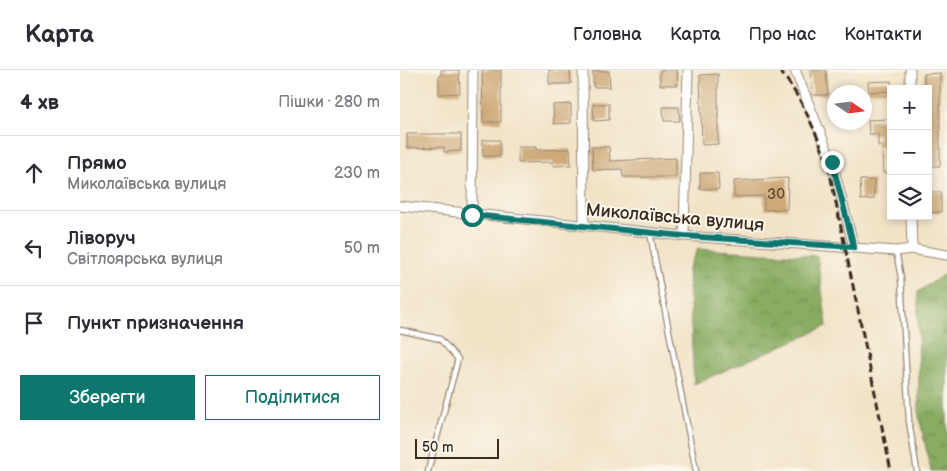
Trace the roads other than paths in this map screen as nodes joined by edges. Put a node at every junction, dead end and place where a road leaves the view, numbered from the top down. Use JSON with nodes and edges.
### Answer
{"nodes":[{"id":1,"x":473,"y":70,"type":"edge"},
{"id":2,"x":583,"y":70,"type":"edge"},
{"id":3,"x":688,"y":70,"type":"edge"},
{"id":4,"x":910,"y":70,"type":"edge"},
{"id":5,"x":794,"y":71,"type":"edge"},
{"id":6,"x":910,"y":85,"type":"edge"},
{"id":7,"x":400,"y":206,"type":"edge"},
{"id":8,"x":472,"y":215,"type":"junction"},
{"id":9,"x":911,"y":220,"type":"edge"},
{"id":10,"x":584,"y":226,"type":"junction"},
{"id":11,"x":650,"y":233,"type":"junction"},
{"id":12,"x":684,"y":236,"type":"junction"},
{"id":13,"x":854,"y":247,"type":"junction"},
{"id":14,"x":912,"y":249,"type":"junction"},
{"id":15,"x":896,"y":251,"type":"junction"},
{"id":16,"x":947,"y":255,"type":"edge"},
{"id":17,"x":400,"y":330,"type":"edge"},
{"id":18,"x":428,"y":471,"type":"edge"},
{"id":19,"x":696,"y":471,"type":"edge"},
{"id":20,"x":917,"y":471,"type":"edge"}],
"edges":[{"from":1,"to":8,"type":"street"},
{"from":2,"to":10,"type":"street"},
{"from":3,"to":12,"type":"street"},
{"from":4,"to":6,"type":"street"},
{"from":5,"to":13,"type":"street"},
{"from":7,"to":8,"type":"street","name":"Миколаївська вулиця"},
{"from":8,"to":10,"type":"street","name":"Миколаївська вулиця"},
{"from":9,"to":14,"type":"street"},
{"from":10,"to":11,"type":"street","name":"Миколаївська вулиця"},
{"from":11,"to":12,"type":"street","name":"Миколаївська вулиця"},
{"from":11,"to":19,"type":"lane"},
{"from":12,"to":13,"type":"street","name":"Миколаївська вулиця"},
{"from":13,"to":15,"type":"street","name":"Миколаївська вулиця"},
{"from":14,"to":15,"type":"street","name":"Миколаївська вулиця"},
{"from":14,"to":16,"type":"street","name":"Миколаївська вулиця"},
{"from":15,"to":20,"type":"lane"},
{"from":17,"to":18,"type":"lane"}]}
